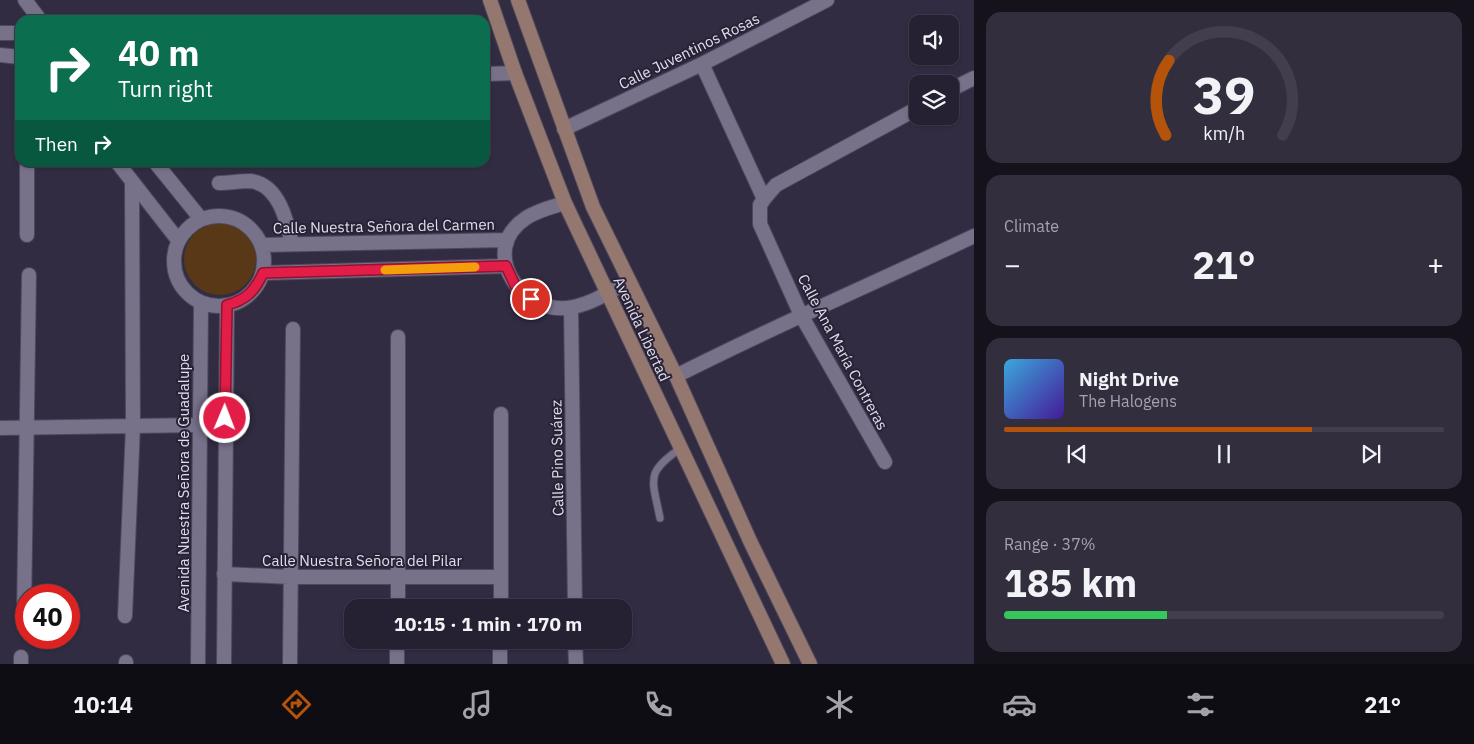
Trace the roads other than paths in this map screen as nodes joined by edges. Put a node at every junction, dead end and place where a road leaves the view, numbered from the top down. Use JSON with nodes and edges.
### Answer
{"nodes":[{"id":1,"x":25,"y":0,"type":"edge"},
{"id":2,"x":518,"y":0,"type":"edge"},
{"id":3,"x":827,"y":0,"type":"edge"},
{"id":4,"x":492,"y":1,"type":"edge"},
{"id":5,"x":36,"y":15,"type":"edge"},
{"id":6,"x":0,"y":33,"type":"edge"},
{"id":7,"x":15,"y":33,"type":"edge"},
{"id":8,"x":0,"y":55,"type":"edge"},
{"id":9,"x":15,"y":56,"type":"edge"},
{"id":10,"x":702,"y":64,"type":"junction"},
{"id":11,"x":514,"y":73,"type":"junction"},
{"id":12,"x":490,"y":74,"type":"edge"},
{"id":13,"x":974,"y":78,"type":"edge"},
{"id":14,"x":959,"y":86,"type":"edge"},
{"id":15,"x":909,"y":113,"type":"edge"},
{"id":16,"x":564,"y":129,"type":"junction"},
{"id":17,"x":27,"y":167,"type":"edge"},
{"id":18,"x":120,"y":167,"type":"edge"},
{"id":19,"x":159,"y":167,"type":"edge"},
{"id":20,"x":132,"y":183,"type":"junction"},
{"id":21,"x":219,"y":183,"type":"dead end"},
{"id":22,"x":764,"y":199,"type":"junction"},
{"id":23,"x":566,"y":203,"type":"junction"},
{"id":24,"x":201,"y":220,"type":"junction"},
{"id":25,"x":26,"y":235,"type":"dead end"},
{"id":26,"x":974,"y":236,"type":"edge"},
{"id":27,"x":178,"y":240,"type":"junction"},
{"id":28,"x":506,"y":240,"type":"junction"},
{"id":29,"x":292,"y":244,"type":"junction"},
{"id":30,"x":262,"y":245,"type":"junction"},
{"id":31,"x":506,"y":266,"type":"junction"},
{"id":32,"x":263,"y":273,"type":"junction"},
{"id":33,"x":29,"y":276,"type":"dead end"},
{"id":34,"x":629,"y":281,"type":"junction"},
{"id":35,"x":607,"y":294,"type":"junction"},
{"id":36,"x":201,"y":302,"type":"junction"},
{"id":37,"x":227,"y":305,"type":"junction"},
{"id":38,"x":571,"y":308,"type":"junction"},
{"id":39,"x":801,"y":315,"type":"junction"},
{"id":40,"x":293,"y":329,"type":"dead end"},
{"id":41,"x":398,"y":337,"type":"dead end"},
{"id":42,"x":676,"y":376,"type":"junction"},
{"id":43,"x":501,"y":414,"type":"dead end"},
{"id":44,"x":200,"y":425,"type":"junction"},
{"id":45,"x":133,"y":426,"type":"junction"},
{"id":46,"x":0,"y":428,"type":"edge"},
{"id":47,"x":27,"y":429,"type":"junction"},
{"id":48,"x":681,"y":448,"type":"junction"},
{"id":49,"x":885,"y":462,"type":"dead end"},
{"id":50,"x":660,"y":518,"type":"dead end"},
{"id":51,"x":224,"y":574,"type":"junction"},
{"id":52,"x":398,"y":575,"type":"junction"},
{"id":53,"x":290,"y":577,"type":"junction"},
{"id":54,"x":501,"y":577,"type":"junction"},
{"id":55,"x":24,"y":584,"type":"edge"},
{"id":56,"x":398,"y":599,"type":"edge"},
{"id":57,"x":501,"y":599,"type":"edge"},
{"id":58,"x":575,"y":599,"type":"edge"},
{"id":59,"x":125,"y":616,"type":"dead end"},
{"id":60,"x":397,"y":649,"type":"edge"},
{"id":61,"x":500,"y":649,"type":"edge"},
{"id":62,"x":575,"y":649,"type":"edge"},
{"id":63,"x":198,"y":664,"type":"edge"},
{"id":64,"x":224,"y":664,"type":"edge"},
{"id":65,"x":290,"y":664,"type":"edge"},
{"id":66,"x":397,"y":664,"type":"edge"},
{"id":67,"x":500,"y":664,"type":"edge"},
{"id":68,"x":576,"y":664,"type":"edge"},
{"id":69,"x":783,"y":664,"type":"edge"},
{"id":70,"x":810,"y":664,"type":"edge"}],
"edges":[{"from":1,"to":5,"type":"street"},
{"from":2,"to":16,"type":"main road","name":"Avenida Libertad"},
{"from":3,"to":10,"type":"street","name":"Calle Juventinos Rosas"},
{"from":4,"to":11,"type":"main road","name":"Avenida Libertad"},
{"from":6,"to":7,"type":"street"},
{"from":8,"to":9,"type":"street"},
{"from":10,"to":16,"type":"street","name":"Calle Juventinos Rosas"},
{"from":10,"to":22,"type":"street"},
{"from":11,"to":12,"type":"street"},
{"from":11,"to":23,"type":"main road","name":"Avenida Libertad"},
{"from":13,"to":14,"type":"street"},
{"from":15,"to":22,"type":"street"},
{"from":16,"to":34,"type":"main road","name":"Avenida Libertad"},
{"from":17,"to":25,"type":"street"},
{"from":18,"to":20,"type":"street"},
{"from":19,"to":24,"type":"street"},
{"from":20,"to":27,"type":"street"},
{"from":20,"to":45,"type":"street"},
{"from":21,"to":29,"type":"street"},
{"from":22,"to":39,"type":"street","name":"Calle Ana María Contreras"},
{"from":23,"to":28,"type":"street","name":"Calle Nuestra Señora del Carmen"},
{"from":23,"to":35,"type":"main road","name":"Avenida Libertad"},
{"from":24,"to":27,"type":"street"},
{"from":24,"to":30,"type":"street"},
{"from":26,"to":39,"type":"street"},
{"from":27,"to":36,"type":"street"},
{"from":28,"to":29,"type":"street","name":"Calle Nuestra Señora del Carmen"},
{"from":28,"to":31,"type":"street","name":"Calle Nuestra Señora del Carmen"},
{"from":29,"to":30,"type":"street","name":"Calle Nuestra Señora del Carmen"},
{"from":30,"to":32,"type":"street"},
{"from":31,"to":32,"type":"street"},
{"from":31,"to":38,"type":"street","name":"Calle Nuestra Señora del Carmen"},
{"from":32,"to":37,"type":"street"},
{"from":33,"to":47,"type":"street"},
{"from":34,"to":35,"type":"street","name":"Calle Nuestra Señora del Carmen"},
{"from":34,"to":42,"type":"main road","name":"Avenida Libertad"},
{"from":35,"to":38,"type":"street","name":"Calle Nuestra Señora del Carmen"},
{"from":35,"to":48,"type":"main road","name":"Avenida Libertad"},
{"from":36,"to":37,"type":"street"},
{"from":36,"to":44,"type":"street","name":"Avenida Nuestra Señora de Guadalupe"},
{"from":37,"to":51,"type":"street"},
{"from":38,"to":58,"type":"street","name":"Calle Pino Suárez"},
{"from":39,"to":42,"type":"street"},
{"from":39,"to":49,"type":"street","name":"Calle Ana María Contreras"},
{"from":40,"to":53,"type":"street"},
{"from":41,"to":52,"type":"street"},
{"from":42,"to":70,"type":"main road","name":"Avenida Libertad"},
{"from":43,"to":54,"type":"street"},
{"from":44,"to":45,"type":"street"},
{"from":44,"to":63,"type":"street","name":"Avenida Nuestra Señora de Guadalupe"},
{"from":45,"to":47,"type":"street"},
{"from":45,"to":59,"type":"street"},
{"from":46,"to":47,"type":"street"},
{"from":47,"to":55,"type":"street"},
{"from":48,"to":50,"type":"lane"},
{"from":48,"to":69,"type":"main road","name":"Avenida Libertad"},
{"from":51,"to":53,"type":"street","name":"Calle Nuestra Señora del Pilar"},
{"from":51,"to":64,"type":"street"},
{"from":52,"to":53,"type":"street","name":"Calle Nuestra Señora del Pilar"},
{"from":52,"to":54,"type":"street","name":"Calle Nuestra Señora del Pilar"},
{"from":52,"to":56,"type":"street"},
{"from":53,"to":65,"type":"street"},
{"from":54,"to":57,"type":"street"},
{"from":60,"to":66,"type":"street"},
{"from":61,"to":67,"type":"street"},
{"from":62,"to":68,"type":"street"}]}
